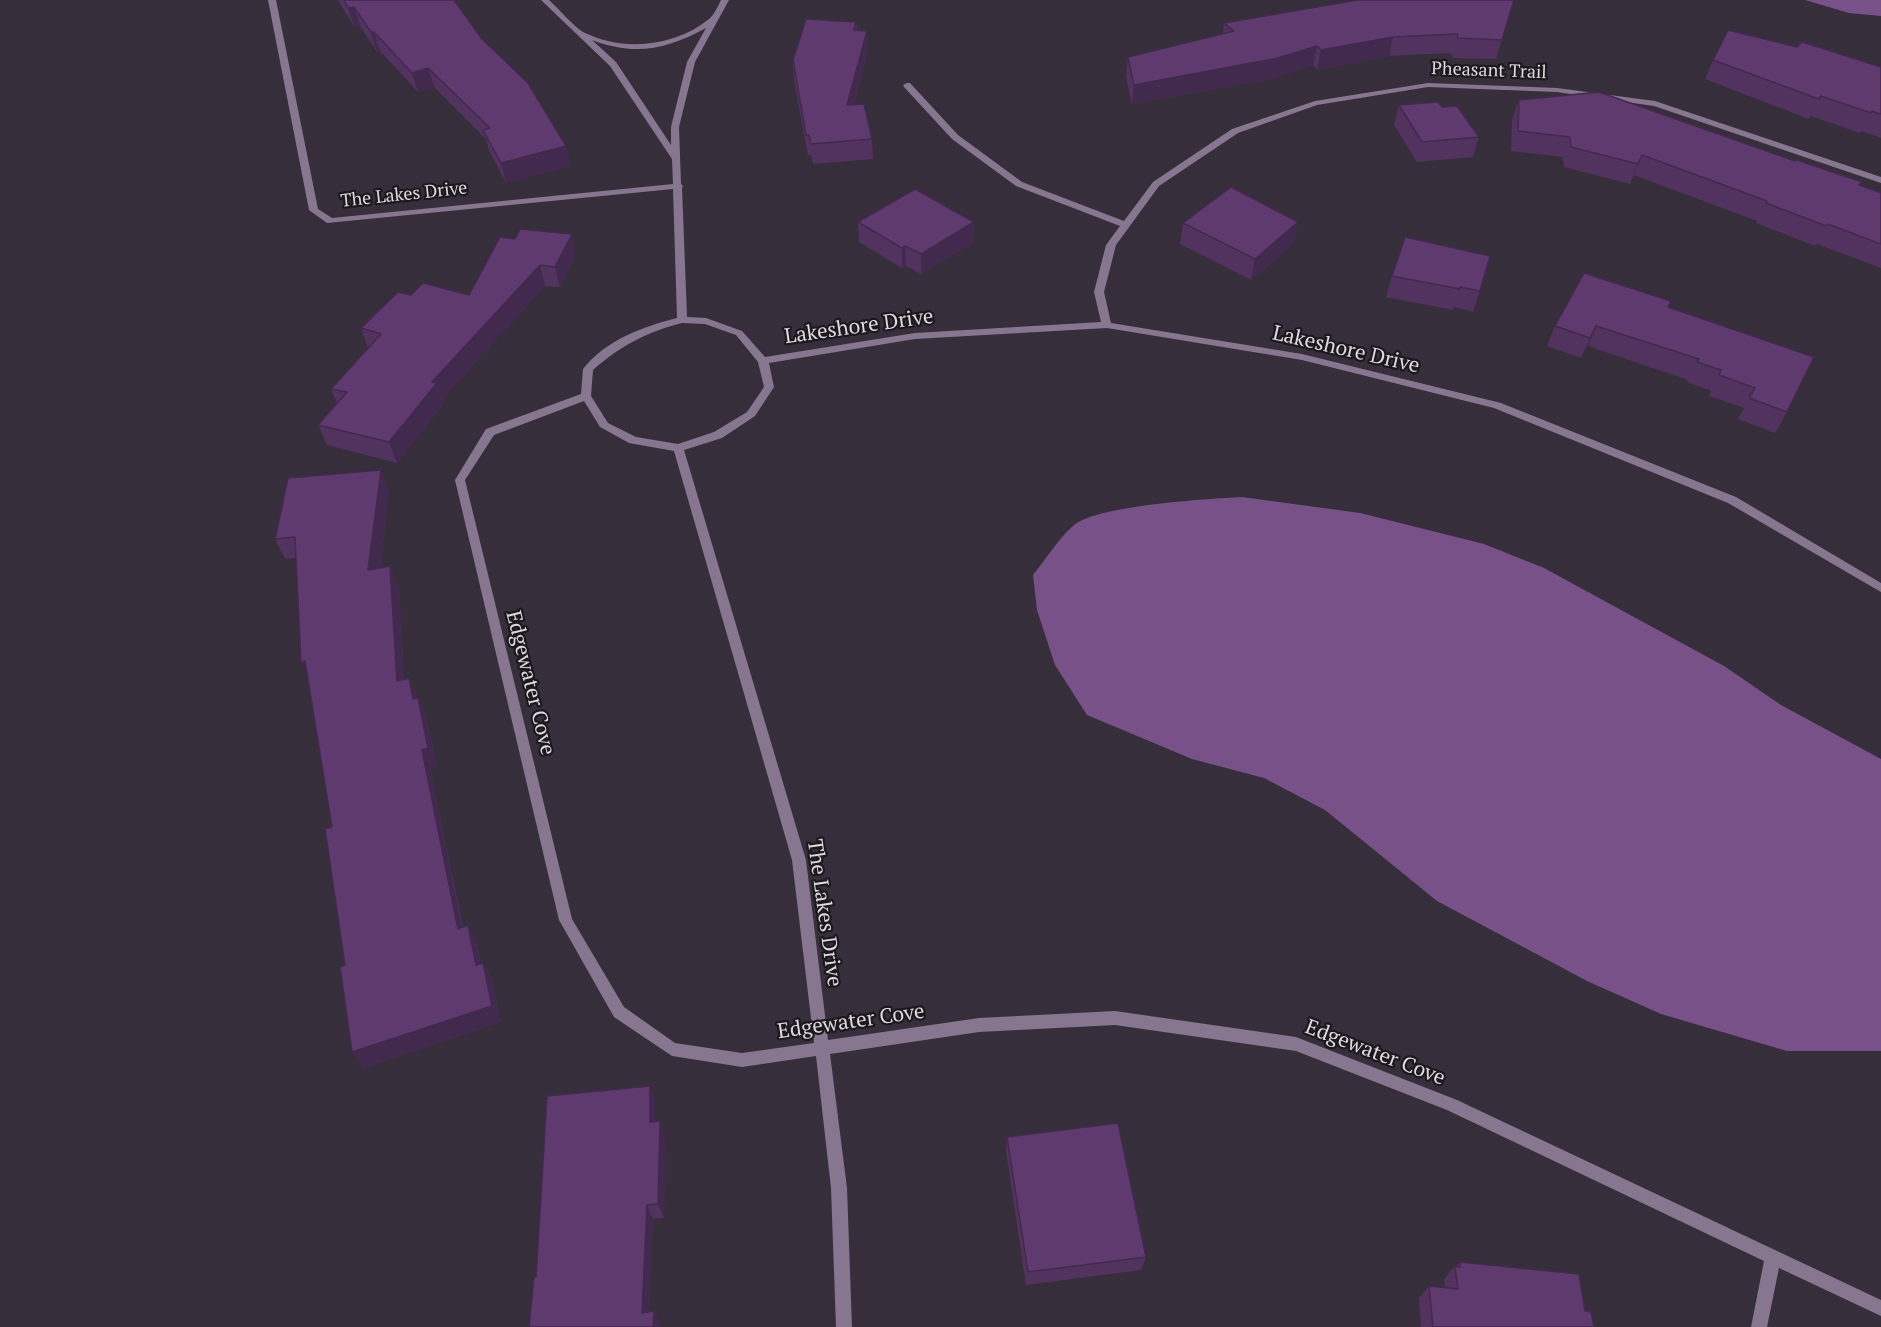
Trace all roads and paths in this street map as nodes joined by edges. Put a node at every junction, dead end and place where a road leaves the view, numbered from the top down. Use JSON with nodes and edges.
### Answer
{"nodes":[{"id":1,"x":272,"y":0,"type":"edge"},
{"id":2,"x":545,"y":0,"type":"edge"},
{"id":3,"x":725,"y":0,"type":"edge"},
{"id":4,"x":714,"y":19,"type":"junction"},
{"id":5,"x":580,"y":33,"type":"junction"},
{"id":6,"x":907,"y":85,"type":"dead end"},
{"id":7,"x":677,"y":160,"type":"junction"},
{"id":8,"x":1881,"y":180,"type":"edge"},
{"id":9,"x":679,"y":186,"type":"junction"},
{"id":10,"x":1126,"y":225,"type":"junction"},
{"id":11,"x":682,"y":320,"type":"junction"},
{"id":12,"x":1107,"y":325,"type":"junction"},
{"id":13,"x":763,"y":361,"type":"junction"},
{"id":14,"x":586,"y":396,"type":"junction"},
{"id":15,"x":678,"y":448,"type":"junction"},
{"id":16,"x":1881,"y":588,"type":"edge"},
{"id":17,"x":821,"y":1047,"type":"junction"},
{"id":18,"x":1773,"y":1257,"type":"junction"},
{"id":19,"x":1881,"y":1308,"type":"edge"},
{"id":20,"x":844,"y":1327,"type":"edge"},
{"id":21,"x":1759,"y":1327,"type":"edge"}],
"edges":[{"from":1,"to":9,"type":"street","name":"The Lakes Drive"},
{"from":2,"to":5,"type":"street"},
{"from":3,"to":4,"type":"street"},
{"from":4,"to":5,"type":"street"},
{"from":4,"to":7,"type":"street"},
{"from":5,"to":7,"type":"street"},
{"from":6,"to":10,"type":"street"},
{"from":7,"to":9,"type":"street"},
{"from":8,"to":10,"type":"street","name":"Pheasant Trail"},
{"from":9,"to":11,"type":"street"},
{"from":10,"to":12,"type":"street","name":"Pheasant Trail"},
{"from":11,"to":13,"type":"street"},
{"from":11,"to":14,"type":"street"},
{"from":12,"to":13,"type":"street","name":"Lakeshore Drive"},
{"from":12,"to":16,"type":"street","name":"Lakeshore Drive"},
{"from":13,"to":15,"type":"street"},
{"from":14,"to":15,"type":"street"},
{"from":14,"to":17,"type":"street","name":"Edgewater Cove"},
{"from":15,"to":17,"type":"street","name":"The Lakes Drive"},
{"from":17,"to":18,"type":"street","name":"Edgewater Cove"},
{"from":17,"to":20,"type":"street","name":"The Lakes Drive"},
{"from":18,"to":19,"type":"street","name":"Edgewater Cove"},
{"from":18,"to":21,"type":"street"}]}
